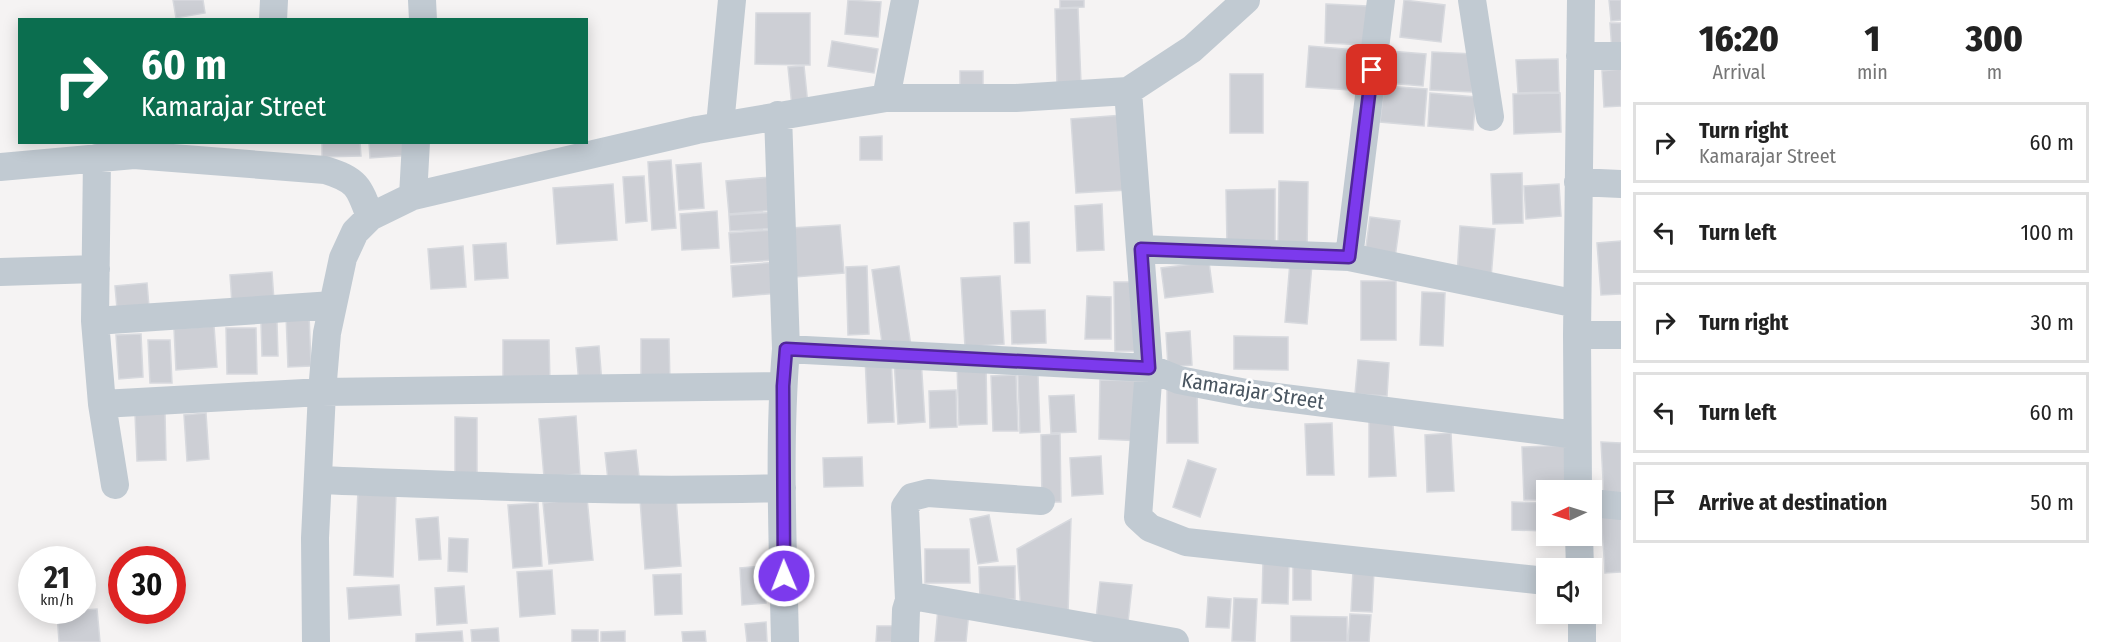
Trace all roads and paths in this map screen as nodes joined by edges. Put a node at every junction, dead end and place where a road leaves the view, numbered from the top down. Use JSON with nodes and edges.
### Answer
{"nodes":[{"id":1,"x":274,"y":0,"type":"edge"},
{"id":2,"x":422,"y":0,"type":"edge"},
{"id":3,"x":732,"y":0,"type":"edge"},
{"id":4,"x":905,"y":0,"type":"edge"},
{"id":5,"x":1246,"y":0,"type":"edge"},
{"id":6,"x":1381,"y":0,"type":"edge"},
{"id":7,"x":1472,"y":0,"type":"edge"},
{"id":8,"x":1581,"y":0,"type":"edge"},
{"id":9,"x":273,"y":18,"type":"edge"},
{"id":10,"x":423,"y":18,"type":"edge"},
{"id":11,"x":1580,"y":56,"type":"junction"},
{"id":12,"x":1621,"y":56,"type":"edge"},
{"id":13,"x":1128,"y":92,"type":"junction"},
{"id":14,"x":886,"y":98,"type":"junction"},
{"id":15,"x":778,"y":115,"type":"junction"},
{"id":16,"x":1490,"y":117,"type":"dead end"},
{"id":17,"x":720,"y":125,"type":"junction"},
{"id":18,"x":416,"y":144,"type":"edge"},
{"id":19,"x":235,"y":152,"type":"edge"},
{"id":20,"x":97,"y":158,"type":"junction"},
{"id":21,"x":0,"y":167,"type":"edge"},
{"id":22,"x":1578,"y":183,"type":"junction"},
{"id":23,"x":1621,"y":184,"type":"edge"},
{"id":24,"x":413,"y":196,"type":"junction"},
{"id":25,"x":370,"y":217,"type":"junction"},
{"id":26,"x":1141,"y":249,"type":"junction"},
{"id":27,"x":1349,"y":257,"type":"junction"},
{"id":28,"x":96,"y":269,"type":"junction"},
{"id":29,"x":0,"y":272,"type":"edge"},
{"id":30,"x":1577,"y":303,"type":"junction"},
{"id":31,"x":333,"y":306,"type":"junction"},
{"id":32,"x":95,"y":321,"type":"junction"},
{"id":33,"x":1577,"y":335,"type":"junction"},
{"id":34,"x":1621,"y":335,"type":"edge"},
{"id":35,"x":786,"y":349,"type":"junction"},
{"id":36,"x":1149,"y":368,"type":"junction"},
{"id":37,"x":783,"y":386,"type":"junction"},
{"id":38,"x":322,"y":392,"type":"junction"},
{"id":39,"x":102,"y":404,"type":"junction"},
{"id":40,"x":1577,"y":435,"type":"junction"},
{"id":41,"x":319,"y":480,"type":"junction"},
{"id":42,"x":1578,"y":480,"type":"edge"},
{"id":43,"x":116,"y":485,"type":"dead end"},
{"id":44,"x":782,"y":488,"type":"junction"},
{"id":45,"x":1041,"y":501,"type":"dead end"},
{"id":46,"x":1602,"y":504,"type":"edge"},
{"id":47,"x":1621,"y":506,"type":"edge"},
{"id":48,"x":1536,"y":580,"type":"edge"},
{"id":49,"x":909,"y":600,"type":"junction"},
{"id":50,"x":1582,"y":624,"type":"edge"},
{"id":51,"x":316,"y":642,"type":"edge"},
{"id":52,"x":785,"y":642,"type":"edge"},
{"id":53,"x":904,"y":642,"type":"edge"},
{"id":54,"x":1175,"y":642,"type":"edge"},
{"id":55,"x":1582,"y":642,"type":"edge"}],
"edges":[{"from":1,"to":9,"type":"street"},
{"from":2,"to":10,"type":"street"},
{"from":3,"to":17,"type":"street"},
{"from":4,"to":14,"type":"street"},
{"from":5,"to":13,"type":"street"},
{"from":6,"to":27,"type":"street"},
{"from":7,"to":16,"type":"street"},
{"from":8,"to":11,"type":"street"},
{"from":11,"to":12,"type":"street"},
{"from":11,"to":22,"type":"street"},
{"from":13,"to":14,"type":"street"},
{"from":13,"to":26,"type":"street"},
{"from":14,"to":15,"type":"street"},
{"from":15,"to":17,"type":"street"},
{"from":15,"to":35,"type":"street"},
{"from":17,"to":24,"type":"street"},
{"from":18,"to":24,"type":"street"},
{"from":19,"to":20,"type":"street"},
{"from":19,"to":25,"type":"street"},
{"from":20,"to":21,"type":"street"},
{"from":20,"to":28,"type":"street"},
{"from":22,"to":23,"type":"street"},
{"from":22,"to":30,"type":"street"},
{"from":24,"to":25,"type":"street"},
{"from":25,"to":31,"type":"street"},
{"from":26,"to":27,"type":"street"},
{"from":26,"to":36,"type":"street"},
{"from":27,"to":30,"type":"street"},
{"from":28,"to":29,"type":"street"},
{"from":28,"to":32,"type":"street"},
{"from":30,"to":33,"type":"street"},
{"from":31,"to":32,"type":"street"},
{"from":31,"to":38,"type":"street"},
{"from":32,"to":39,"type":"street"},
{"from":33,"to":34,"type":"street"},
{"from":33,"to":40,"type":"street"},
{"from":35,"to":36,"type":"street","name":"Kamarajar Street"},
{"from":35,"to":37,"type":"street"},
{"from":36,"to":40,"type":"street","name":"Kamarajar Street"},
{"from":36,"to":48,"type":"street"},
{"from":37,"to":38,"type":"street"},
{"from":37,"to":44,"type":"street"},
{"from":38,"to":39,"type":"street"},
{"from":38,"to":41,"type":"street"},
{"from":39,"to":43,"type":"street"},
{"from":40,"to":42,"type":"street"},
{"from":41,"to":44,"type":"street"},
{"from":41,"to":51,"type":"street"},
{"from":44,"to":52,"type":"street"},
{"from":45,"to":49,"type":"street"},
{"from":46,"to":47,"type":"street"},
{"from":49,"to":53,"type":"street"},
{"from":49,"to":54,"type":"street"},
{"from":50,"to":55,"type":"street"}]}
